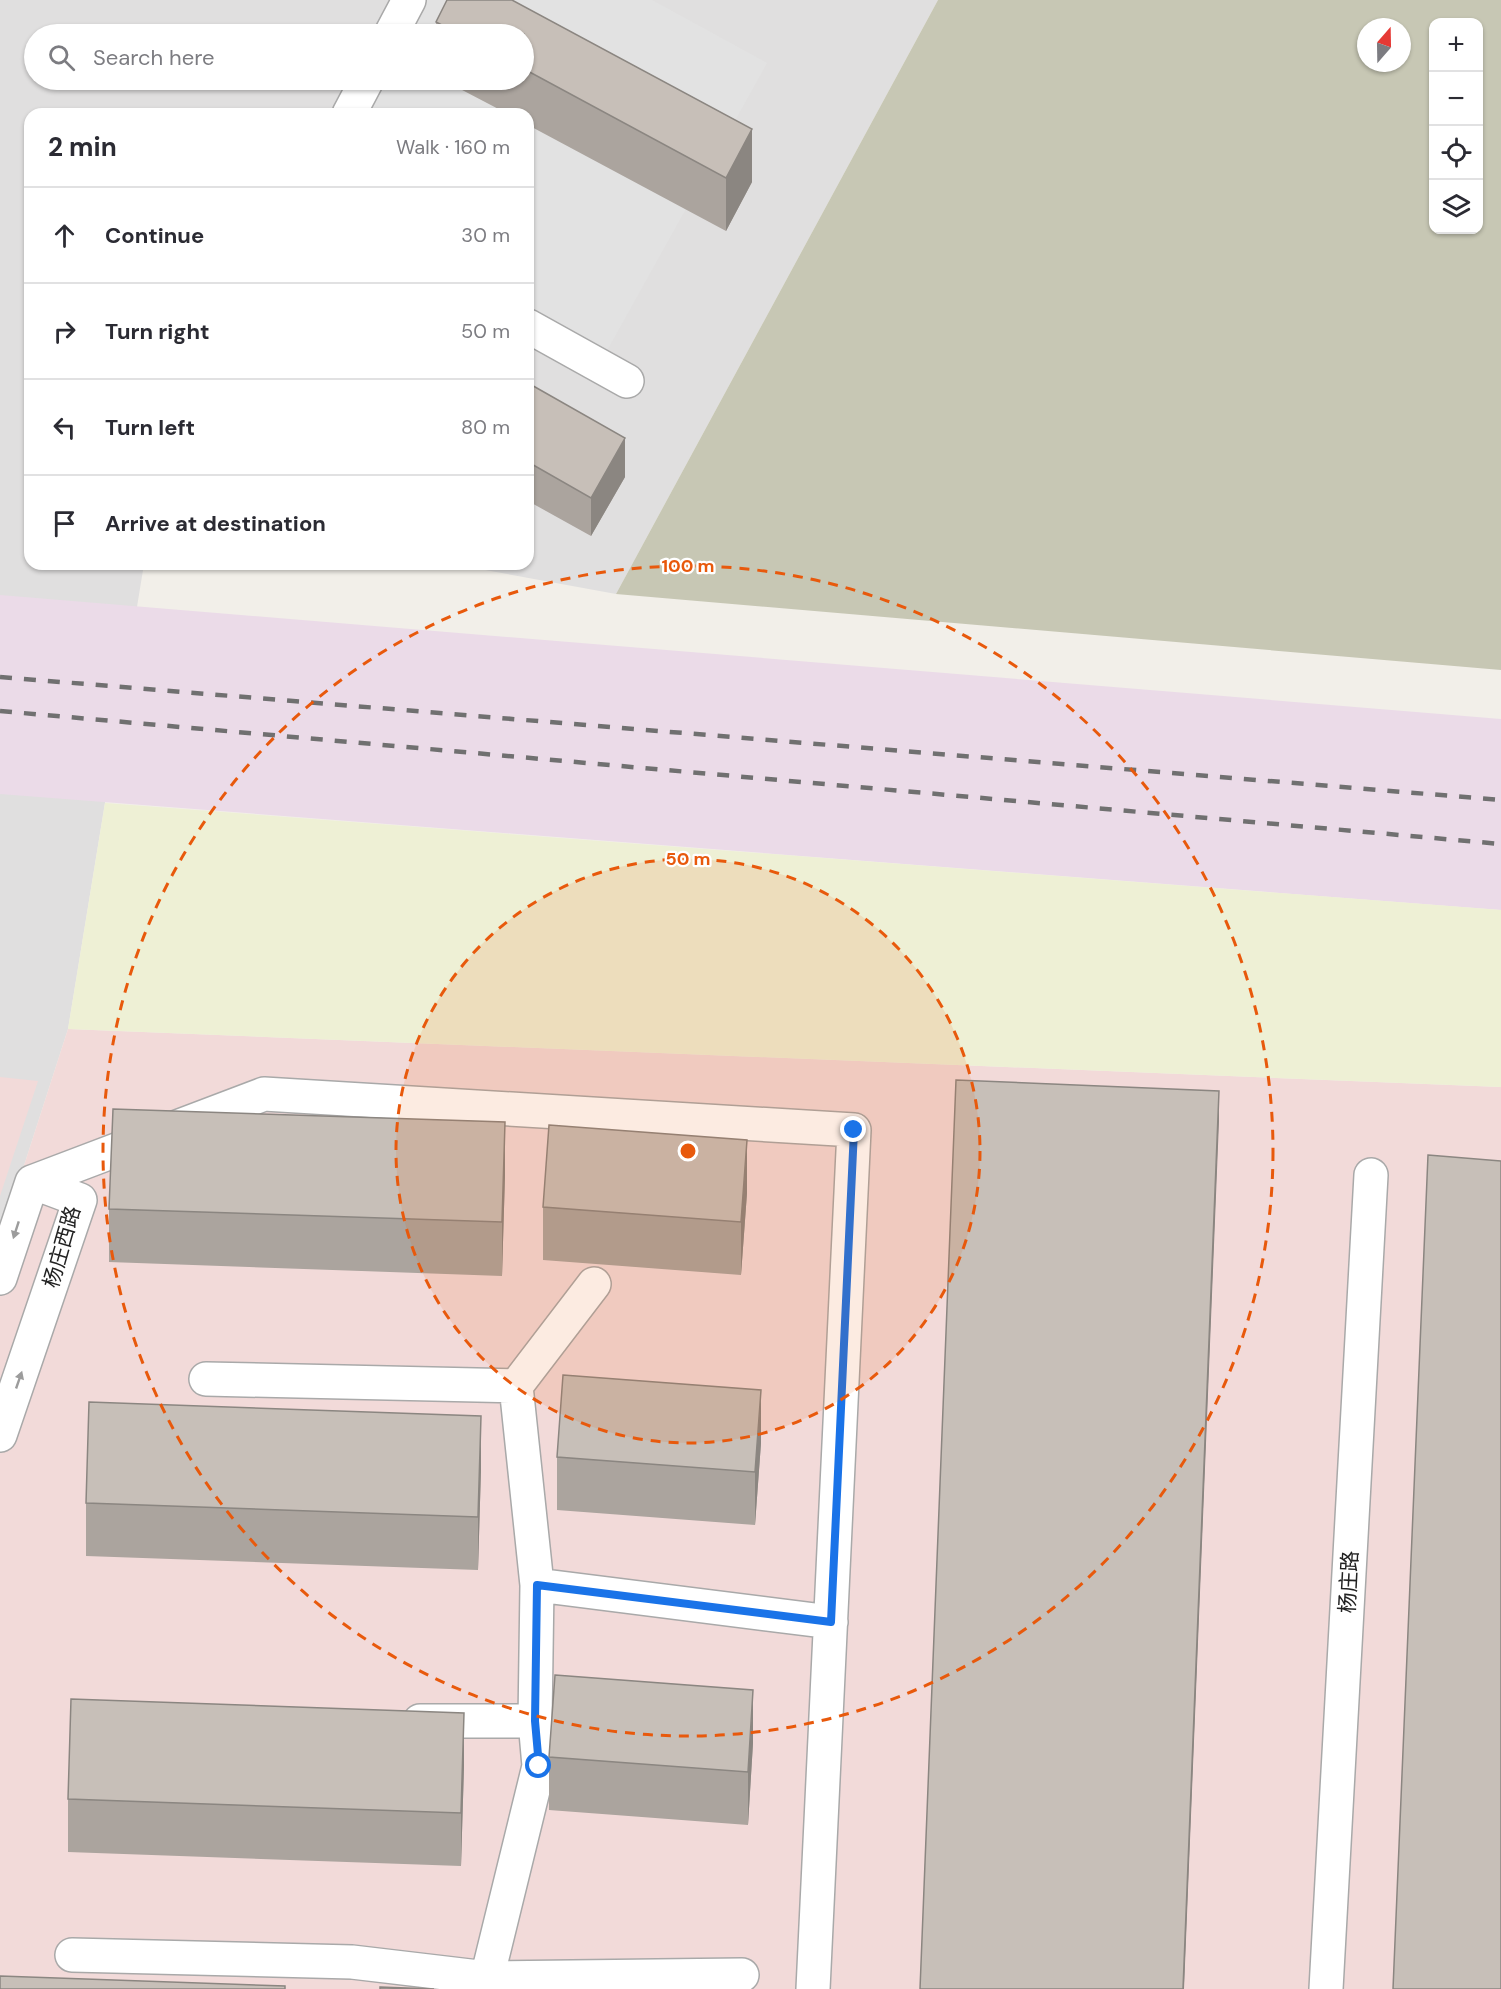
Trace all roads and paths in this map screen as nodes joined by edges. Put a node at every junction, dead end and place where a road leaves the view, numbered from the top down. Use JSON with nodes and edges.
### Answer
{"nodes":[{"id":1,"x":409,"y":0,"type":"edge"},
{"id":2,"x":396,"y":24,"type":"edge"},
{"id":3,"x":362,"y":90,"type":"edge"},
{"id":4,"x":352,"y":108,"type":"edge"},
{"id":5,"x":534,"y":329,"type":"edge"},
{"id":6,"x":627,"y":381,"type":"dead end"},
{"id":7,"x":1371,"y":1175,"type":"dead end"},
{"id":8,"x":32,"y":1182,"type":"junction"},
{"id":9,"x":0,"y":1278,"type":"edge"},
{"id":10,"x":594,"y":1284,"type":"dead end"},
{"id":11,"x":206,"y":1379,"type":"dead end"},
{"id":12,"x":516,"y":1386,"type":"junction"},
{"id":13,"x":0,"y":1435,"type":"edge"},
{"id":14,"x":537,"y":1585,"type":"junction"},
{"id":15,"x":831,"y":1622,"type":"junction"},
{"id":16,"x":392,"y":1721,"type":"edge"},
{"id":17,"x":535,"y":1721,"type":"junction"},
{"id":18,"x":72,"y":1955,"type":"dead end"},
{"id":19,"x":352,"y":1975,"type":"edge"},
{"id":20,"x":742,"y":1975,"type":"dead end"},
{"id":21,"x":487,"y":1978,"type":"junction"},
{"id":22,"x":813,"y":1989,"type":"edge"},
{"id":23,"x":1326,"y":1989,"type":"edge"}],
"edges":[{"from":1,"to":2,"type":"street"},
{"from":3,"to":4,"type":"street"},
{"from":5,"to":6,"type":"street"},
{"from":7,"to":23,"type":"street","name":"杨庄路"},
{"from":8,"to":9,"type":"street","one_way":true},
{"from":13,"to":8,"type":"street","name":"杨庄西路","one_way":true},
{"from":8,"to":15,"type":"street"},
{"from":10,"to":12,"type":"street"},
{"from":11,"to":12,"type":"street"},
{"from":12,"to":14,"type":"street"},
{"from":14,"to":15,"type":"street"},
{"from":14,"to":17,"type":"street"},
{"from":15,"to":22,"type":"street"},
{"from":16,"to":17,"type":"street"},
{"from":17,"to":21,"type":"street"},
{"from":18,"to":19,"type":"street"},
{"from":19,"to":21,"type":"street"},
{"from":20,"to":21,"type":"street"}]}
